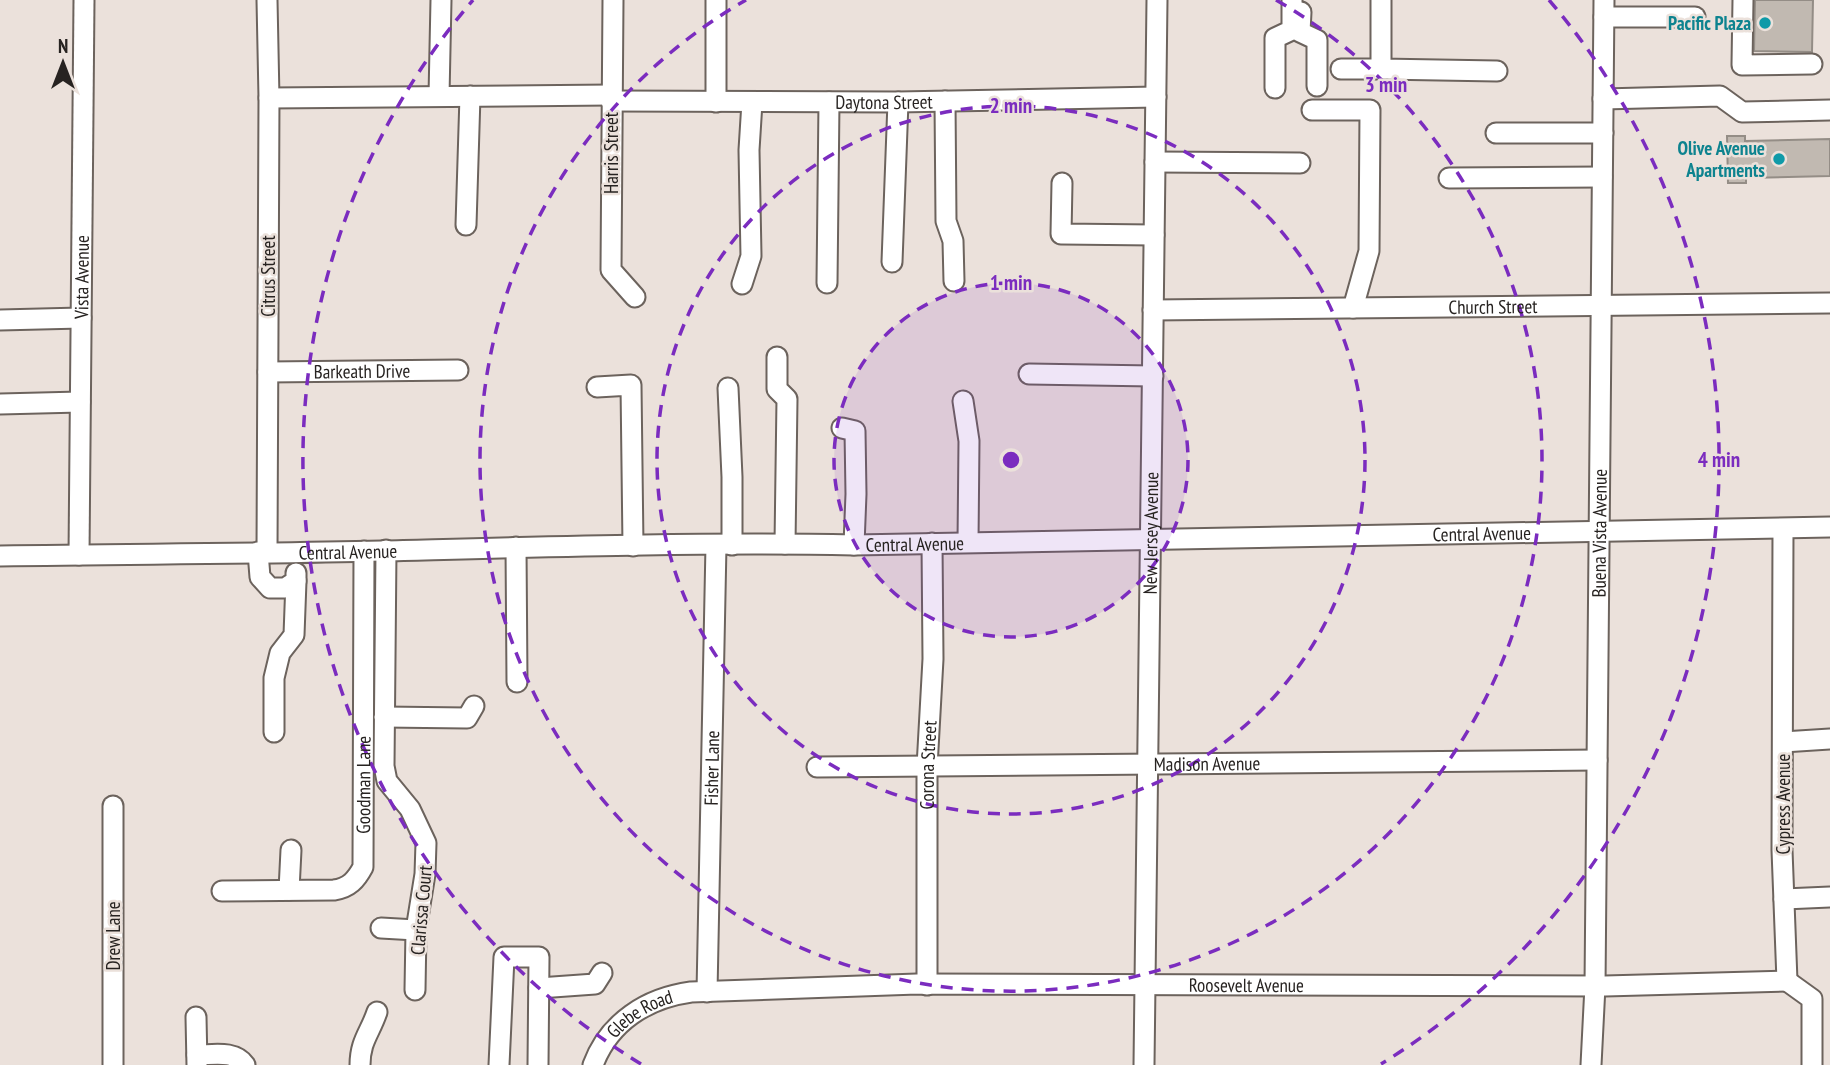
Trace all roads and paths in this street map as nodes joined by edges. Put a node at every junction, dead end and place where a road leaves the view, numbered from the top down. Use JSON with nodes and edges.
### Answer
{"nodes":[{"id":1,"x":84,"y":0,"type":"edge"},
{"id":2,"x":267,"y":0,"type":"edge"},
{"id":3,"x":440,"y":0,"type":"edge"},
{"id":4,"x":613,"y":0,"type":"edge"},
{"id":5,"x":716,"y":0,"type":"edge"},
{"id":6,"x":1157,"y":0,"type":"edge"},
{"id":7,"x":1292,"y":0,"type":"edge"},
{"id":8,"x":1301,"y":0,"type":"edge"},
{"id":9,"x":1381,"y":0,"type":"edge"},
{"id":10,"x":1743,"y":0,"type":"edge"},
{"id":11,"x":1604,"y":8,"type":"edge"},
{"id":12,"x":1695,"y":17,"type":"dead end"},
{"id":13,"x":1812,"y":64,"type":"dead end"},
{"id":14,"x":1341,"y":69,"type":"dead end"},
{"id":15,"x":1381,"y":69,"type":"junction"},
{"id":16,"x":1497,"y":71,"type":"dead end"},
{"id":17,"x":1317,"y":86,"type":"dead end"},
{"id":18,"x":1275,"y":88,"type":"dead end"},
{"id":19,"x":439,"y":96,"type":"junction"},
{"id":20,"x":470,"y":96,"type":"junction"},
{"id":21,"x":1156,"y":97,"type":"junction"},
{"id":22,"x":269,"y":98,"type":"junction"},
{"id":23,"x":611,"y":98,"type":"junction"},
{"id":24,"x":1603,"y":99,"type":"junction"},
{"id":25,"x":945,"y":101,"type":"junction"},
{"id":26,"x":716,"y":102,"type":"junction"},
{"id":27,"x":752,"y":102,"type":"junction"},
{"id":28,"x":829,"y":102,"type":"junction"},
{"id":29,"x":898,"y":102,"type":"junction"},
{"id":30,"x":1312,"y":110,"type":"dead end"},
{"id":31,"x":1830,"y":110,"type":"edge"},
{"id":32,"x":1603,"y":132,"type":"junction"},
{"id":33,"x":1496,"y":133,"type":"dead end"},
{"id":34,"x":1155,"y":162,"type":"junction"},
{"id":35,"x":1300,"y":163,"type":"dead end"},
{"id":36,"x":1602,"y":177,"type":"junction"},
{"id":37,"x":1449,"y":178,"type":"dead end"},
{"id":38,"x":1062,"y":183,"type":"dead end"},
{"id":39,"x":466,"y":225,"type":"dead end"},
{"id":40,"x":1154,"y":234,"type":"junction"},
{"id":41,"x":892,"y":262,"type":"dead end"},
{"id":42,"x":954,"y":281,"type":"dead end"},
{"id":43,"x":827,"y":283,"type":"dead end"},
{"id":44,"x":742,"y":284,"type":"dead end"},
{"id":45,"x":635,"y":297,"type":"dead end"},
{"id":46,"x":1830,"y":303,"type":"edge"},
{"id":47,"x":1601,"y":305,"type":"junction"},
{"id":48,"x":1353,"y":308,"type":"junction"},
{"id":49,"x":1153,"y":310,"type":"junction"},
{"id":50,"x":81,"y":318,"type":"junction"},
{"id":51,"x":0,"y":320,"type":"edge"},
{"id":52,"x":776,"y":357,"type":"dead end"},
{"id":53,"x":458,"y":370,"type":"dead end"},
{"id":54,"x":268,"y":372,"type":"junction"},
{"id":55,"x":1029,"y":374,"type":"dead end"},
{"id":56,"x":1153,"y":376,"type":"junction"},
{"id":57,"x":597,"y":387,"type":"dead end"},
{"id":58,"x":728,"y":388,"type":"dead end"},
{"id":59,"x":962,"y":401,"type":"dead end"},
{"id":60,"x":80,"y":402,"type":"junction"},
{"id":61,"x":0,"y":404,"type":"edge"},
{"id":62,"x":842,"y":428,"type":"dead end"},
{"id":63,"x":1830,"y":527,"type":"edge"},
{"id":64,"x":1783,"y":529,"type":"junction"},
{"id":65,"x":1598,"y":532,"type":"junction"},
{"id":66,"x":1150,"y":539,"type":"junction"},
{"id":67,"x":968,"y":542,"type":"junction"},
{"id":68,"x":932,"y":543,"type":"junction"},
{"id":69,"x":785,"y":544,"type":"junction"},
{"id":70,"x":724,"y":545,"type":"junction"},
{"id":71,"x":854,"y":545,"type":"junction"},
{"id":72,"x":633,"y":546,"type":"junction"},
{"id":73,"x":516,"y":547,"type":"junction"},
{"id":74,"x":364,"y":551,"type":"junction"},
{"id":75,"x":386,"y":551,"type":"junction"},
{"id":76,"x":263,"y":552,"type":"junction"},
{"id":77,"x":297,"y":552,"type":"junction"},
{"id":78,"x":79,"y":555,"type":"junction"},
{"id":79,"x":0,"y":556,"type":"edge"},
{"id":80,"x":296,"y":581,"type":"junction"},
{"id":81,"x":517,"y":682,"type":"dead end"},
{"id":82,"x":474,"y":706,"type":"dead end"},
{"id":83,"x":384,"y":717,"type":"junction"},
{"id":84,"x":274,"y":732,"type":"dead end"},
{"id":85,"x":1830,"y":740,"type":"edge"},
{"id":86,"x":1783,"y":741,"type":"junction"},
{"id":87,"x":1597,"y":760,"type":"junction"},
{"id":88,"x":1147,"y":764,"type":"junction"},
{"id":89,"x":927,"y":766,"type":"junction"},
{"id":90,"x":817,"y":767,"type":"dead end"},
{"id":91,"x":113,"y":806,"type":"dead end"},
{"id":92,"x":291,"y":850,"type":"dead end"},
{"id":93,"x":289,"y":890,"type":"junction"},
{"id":94,"x":222,"y":891,"type":"dead end"},
{"id":95,"x":1830,"y":897,"type":"edge"},
{"id":96,"x":1784,"y":899,"type":"junction"},
{"id":97,"x":381,"y":928,"type":"dead end"},
{"id":98,"x":416,"y":930,"type":"junction"},
{"id":99,"x":602,"y":973,"type":"dead end"},
{"id":100,"x":1787,"y":981,"type":"junction"},
{"id":101,"x":927,"y":985,"type":"junction"},
{"id":102,"x":1145,"y":985,"type":"junction"},
{"id":103,"x":1595,"y":986,"type":"junction"},
{"id":104,"x":539,"y":988,"type":"junction"},
{"id":105,"x":415,"y":990,"type":"dead end"},
{"id":106,"x":707,"y":992,"type":"junction"},
{"id":107,"x":377,"y":1012,"type":"dead end"},
{"id":108,"x":196,"y":1017,"type":"dead end"},
{"id":109,"x":197,"y":1060,"type":"edge"},
{"id":110,"x":113,"y":1065,"type":"edge"},
{"id":111,"x":244,"y":1065,"type":"edge"},
{"id":112,"x":360,"y":1065,"type":"edge"},
{"id":113,"x":499,"y":1065,"type":"edge"},
{"id":114,"x":538,"y":1065,"type":"edge"},
{"id":115,"x":593,"y":1065,"type":"edge"},
{"id":116,"x":1144,"y":1065,"type":"edge"},
{"id":117,"x":1591,"y":1065,"type":"edge"},
{"id":118,"x":1812,"y":1065,"type":"edge"}],
"edges":[{"from":1,"to":50,"type":"street","name":"Vista Avenue"},
{"from":2,"to":22,"type":"street","name":"Citrus Street"},
{"from":3,"to":19,"type":"street"},
{"from":4,"to":23,"type":"street","name":"Harris Street"},
{"from":5,"to":26,"type":"street"},
{"from":6,"to":21,"type":"street","name":"New Jersey Avenue"},
{"from":7,"to":18,"type":"street"},
{"from":8,"to":17,"type":"street"},
{"from":9,"to":15,"type":"street"},
{"from":10,"to":13,"type":"street"},
{"from":11,"to":12,"type":"street"},
{"from":11,"to":24,"type":"street","name":"Buena Vista Avenue"},
{"from":14,"to":15,"type":"street"},
{"from":15,"to":16,"type":"street"},
{"from":19,"to":20,"type":"street","name":"Daytona Street"},
{"from":19,"to":22,"type":"street","name":"Daytona Street"},
{"from":20,"to":23,"type":"street","name":"Daytona Street"},
{"from":20,"to":39,"type":"street"},
{"from":21,"to":25,"type":"street","name":"Daytona Street"},
{"from":21,"to":34,"type":"street","name":"New Jersey Avenue"},
{"from":22,"to":54,"type":"street","name":"Citrus Street"},
{"from":23,"to":26,"type":"street","name":"Daytona Street"},
{"from":23,"to":45,"type":"street","name":"Harris Street"},
{"from":24,"to":31,"type":"street"},
{"from":24,"to":32,"type":"street","name":"Buena Vista Avenue"},
{"from":25,"to":29,"type":"street","name":"Daytona Street"},
{"from":25,"to":42,"type":"street"},
{"from":26,"to":27,"type":"street","name":"Daytona Street"},
{"from":27,"to":28,"type":"street","name":"Daytona Street"},
{"from":27,"to":44,"type":"street"},
{"from":28,"to":29,"type":"street","name":"Daytona Street"},
{"from":28,"to":43,"type":"street"},
{"from":29,"to":41,"type":"street"},
{"from":30,"to":48,"type":"street"},
{"from":32,"to":33,"type":"street"},
{"from":32,"to":36,"type":"street","name":"Buena Vista Avenue"},
{"from":34,"to":35,"type":"street"},
{"from":34,"to":40,"type":"street","name":"New Jersey Avenue"},
{"from":36,"to":37,"type":"street"},
{"from":36,"to":47,"type":"street","name":"Buena Vista Avenue"},
{"from":38,"to":40,"type":"street"},
{"from":40,"to":49,"type":"street","name":"New Jersey Avenue"},
{"from":46,"to":47,"type":"street","name":"Church Street"},
{"from":47,"to":48,"type":"street","name":"Church Street"},
{"from":47,"to":65,"type":"street","name":"Buena Vista Avenue"},
{"from":48,"to":49,"type":"street","name":"Church Street"},
{"from":49,"to":56,"type":"street","name":"New Jersey Avenue"},
{"from":50,"to":51,"type":"street"},
{"from":50,"to":60,"type":"street","name":"Vista Avenue"},
{"from":52,"to":69,"type":"street"},
{"from":53,"to":54,"type":"street","name":"Barkeath Drive"},
{"from":54,"to":76,"type":"street","name":"Citrus Street"},
{"from":55,"to":56,"type":"street"},
{"from":56,"to":66,"type":"street","name":"New Jersey Avenue"},
{"from":57,"to":72,"type":"street"},
{"from":58,"to":70,"type":"street","name":"Fisher Lane"},
{"from":59,"to":67,"type":"street"},
{"from":60,"to":61,"type":"street"},
{"from":60,"to":78,"type":"street","name":"Vista Avenue"},
{"from":62,"to":71,"type":"street"},
{"from":63,"to":64,"type":"street","name":"Central Avenue"},
{"from":64,"to":65,"type":"street","name":"Central Avenue"},
{"from":64,"to":86,"type":"street","name":"Cypress Avenue"},
{"from":65,"to":66,"type":"street","name":"Central Avenue"},
{"from":65,"to":87,"type":"street","name":"Buena Vista Avenue"},
{"from":66,"to":67,"type":"street","name":"Central Avenue"},
{"from":66,"to":88,"type":"street","name":"New Jersey Avenue"},
{"from":67,"to":68,"type":"street","name":"Central Avenue"},
{"from":68,"to":71,"type":"street","name":"Central Avenue"},
{"from":68,"to":89,"type":"street","name":"Corona Street"},
{"from":69,"to":70,"type":"street","name":"Central Avenue"},
{"from":69,"to":71,"type":"street","name":"Central Avenue"},
{"from":70,"to":72,"type":"street","name":"Central Avenue"},
{"from":70,"to":106,"type":"street","name":"Fisher Lane"},
{"from":72,"to":73,"type":"street","name":"Central Avenue"},
{"from":73,"to":75,"type":"street","name":"Central Avenue"},
{"from":73,"to":81,"type":"street"},
{"from":74,"to":75,"type":"street","name":"Central Avenue"},
{"from":74,"to":77,"type":"street","name":"Central Avenue"},
{"from":74,"to":93,"type":"street","name":"Goodman Lane"},
{"from":75,"to":83,"type":"street","name":"Clarissa Court"},
{"from":76,"to":77,"type":"street","name":"Central Avenue"},
{"from":76,"to":78,"type":"street","name":"Central Avenue"},
{"from":76,"to":80,"type":"street"},
{"from":77,"to":80,"type":"street"},
{"from":78,"to":79,"type":"street","name":"Central Avenue"},
{"from":80,"to":84,"type":"street"},
{"from":82,"to":83,"type":"street"},
{"from":83,"to":98,"type":"street","name":"Clarissa Court"},
{"from":85,"to":86,"type":"street"},
{"from":86,"to":96,"type":"street","name":"Cypress Avenue"},
{"from":87,"to":88,"type":"street","name":"Madison Avenue"},
{"from":87,"to":103,"type":"street","name":"Buena Vista Avenue"},
{"from":88,"to":89,"type":"street","name":"Madison Avenue"},
{"from":88,"to":102,"type":"street","name":"New Jersey Avenue"},
{"from":89,"to":90,"type":"street","name":"Madison Avenue"},
{"from":89,"to":101,"type":"street","name":"Corona Street"},
{"from":91,"to":110,"type":"street","name":"Drew Lane"},
{"from":92,"to":93,"type":"street"},
{"from":93,"to":94,"type":"street","name":"Goodman Lane"},
{"from":95,"to":96,"type":"street"},
{"from":96,"to":100,"type":"street","name":"Cypress Avenue"},
{"from":97,"to":98,"type":"street"},
{"from":98,"to":105,"type":"street","name":"Clarissa Court"},
{"from":99,"to":104,"type":"street"},
{"from":100,"to":103,"type":"street","name":"Roosevelt Avenue"},
{"from":100,"to":118,"type":"street"},
{"from":101,"to":102,"type":"street","name":"Roosevelt Avenue"},
{"from":101,"to":106,"type":"street","name":"Roosevelt Avenue"},
{"from":102,"to":103,"type":"street","name":"Roosevelt Avenue"},
{"from":102,"to":116,"type":"street","name":"New Jersey Avenue"},
{"from":103,"to":117,"type":"street","name":"Buena Vista Avenue"},
{"from":104,"to":113,"type":"street"},
{"from":104,"to":114,"type":"street"},
{"from":106,"to":115,"type":"street","name":"Glebe Road"},
{"from":107,"to":112,"type":"street"},
{"from":108,"to":109,"type":"street"},
{"from":109,"to":111,"type":"street"}]}
